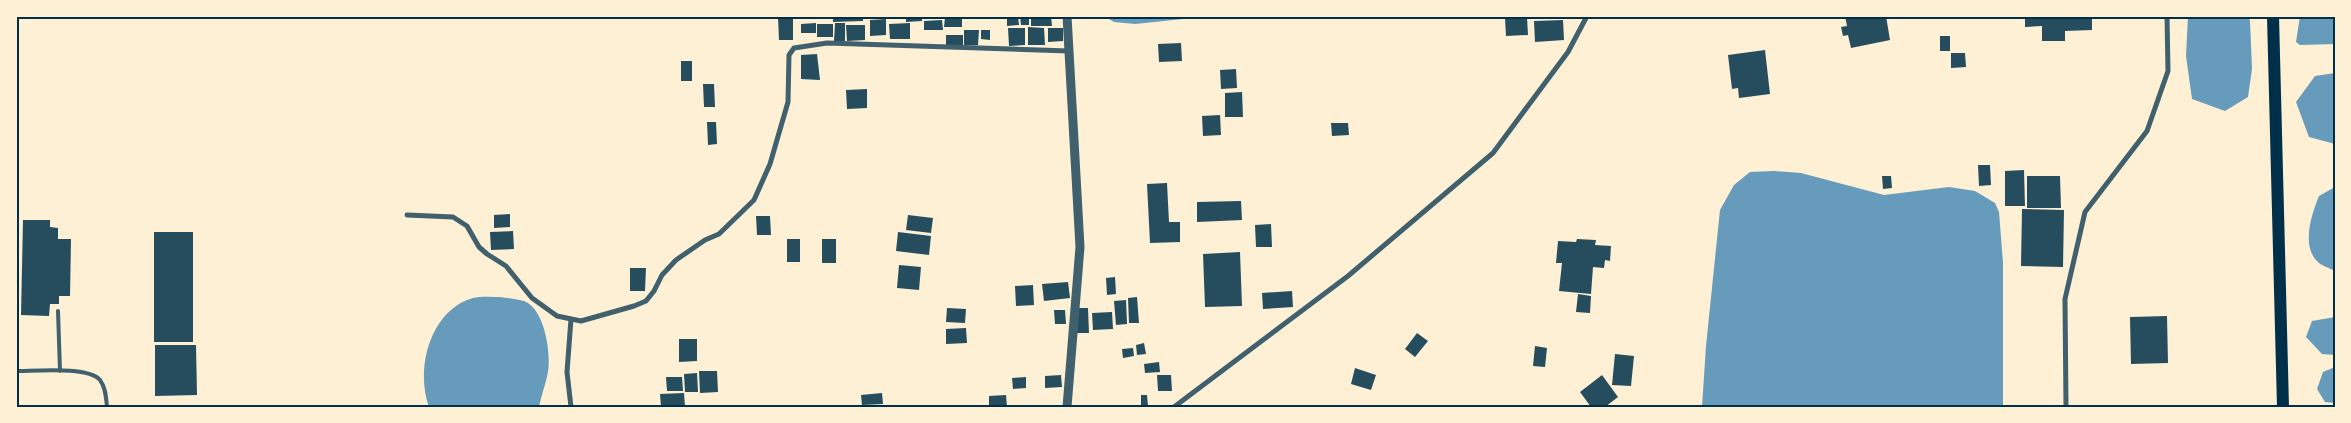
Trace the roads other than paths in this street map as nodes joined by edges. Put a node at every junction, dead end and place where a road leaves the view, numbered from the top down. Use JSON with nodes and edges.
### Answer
{"nodes":[{"id":1,"x":1067,"y":16,"type":"edge"},
{"id":2,"x":1588,"y":16,"type":"edge"},
{"id":3,"x":2167,"y":16,"type":"edge"},
{"id":4,"x":2273,"y":16,"type":"edge"},
{"id":5,"x":1069,"y":50,"type":"junction"},
{"id":6,"x":408,"y":215,"type":"dead end"},
{"id":7,"x":58,"y":311,"type":"dead end"},
{"id":8,"x":570,"y":319,"type":"junction"},
{"id":9,"x":16,"y":371,"type":"edge"},
{"id":10,"x":60,"y":371,"type":"junction"},
{"id":11,"x":107,"y":407,"type":"edge"},
{"id":12,"x":571,"y":407,"type":"edge"},
{"id":13,"x":1067,"y":407,"type":"edge"},
{"id":14,"x":1174,"y":407,"type":"edge"},
{"id":15,"x":2066,"y":407,"type":"edge"},
{"id":16,"x":2283,"y":407,"type":"edge"}],
"edges":[{"from":1,"to":5,"type":"street"},
{"from":2,"to":14,"type":"street"},
{"from":3,"to":15,"type":"street"},
{"from":4,"to":16,"type":"main road"},
{"from":5,"to":8,"type":"street"},
{"from":5,"to":13,"type":"street"},
{"from":6,"to":8,"type":"street"},
{"from":7,"to":10,"type":"lane"},
{"from":8,"to":12,"type":"street"},
{"from":9,"to":10,"type":"lane"},
{"from":10,"to":11,"type":"lane"}]}
